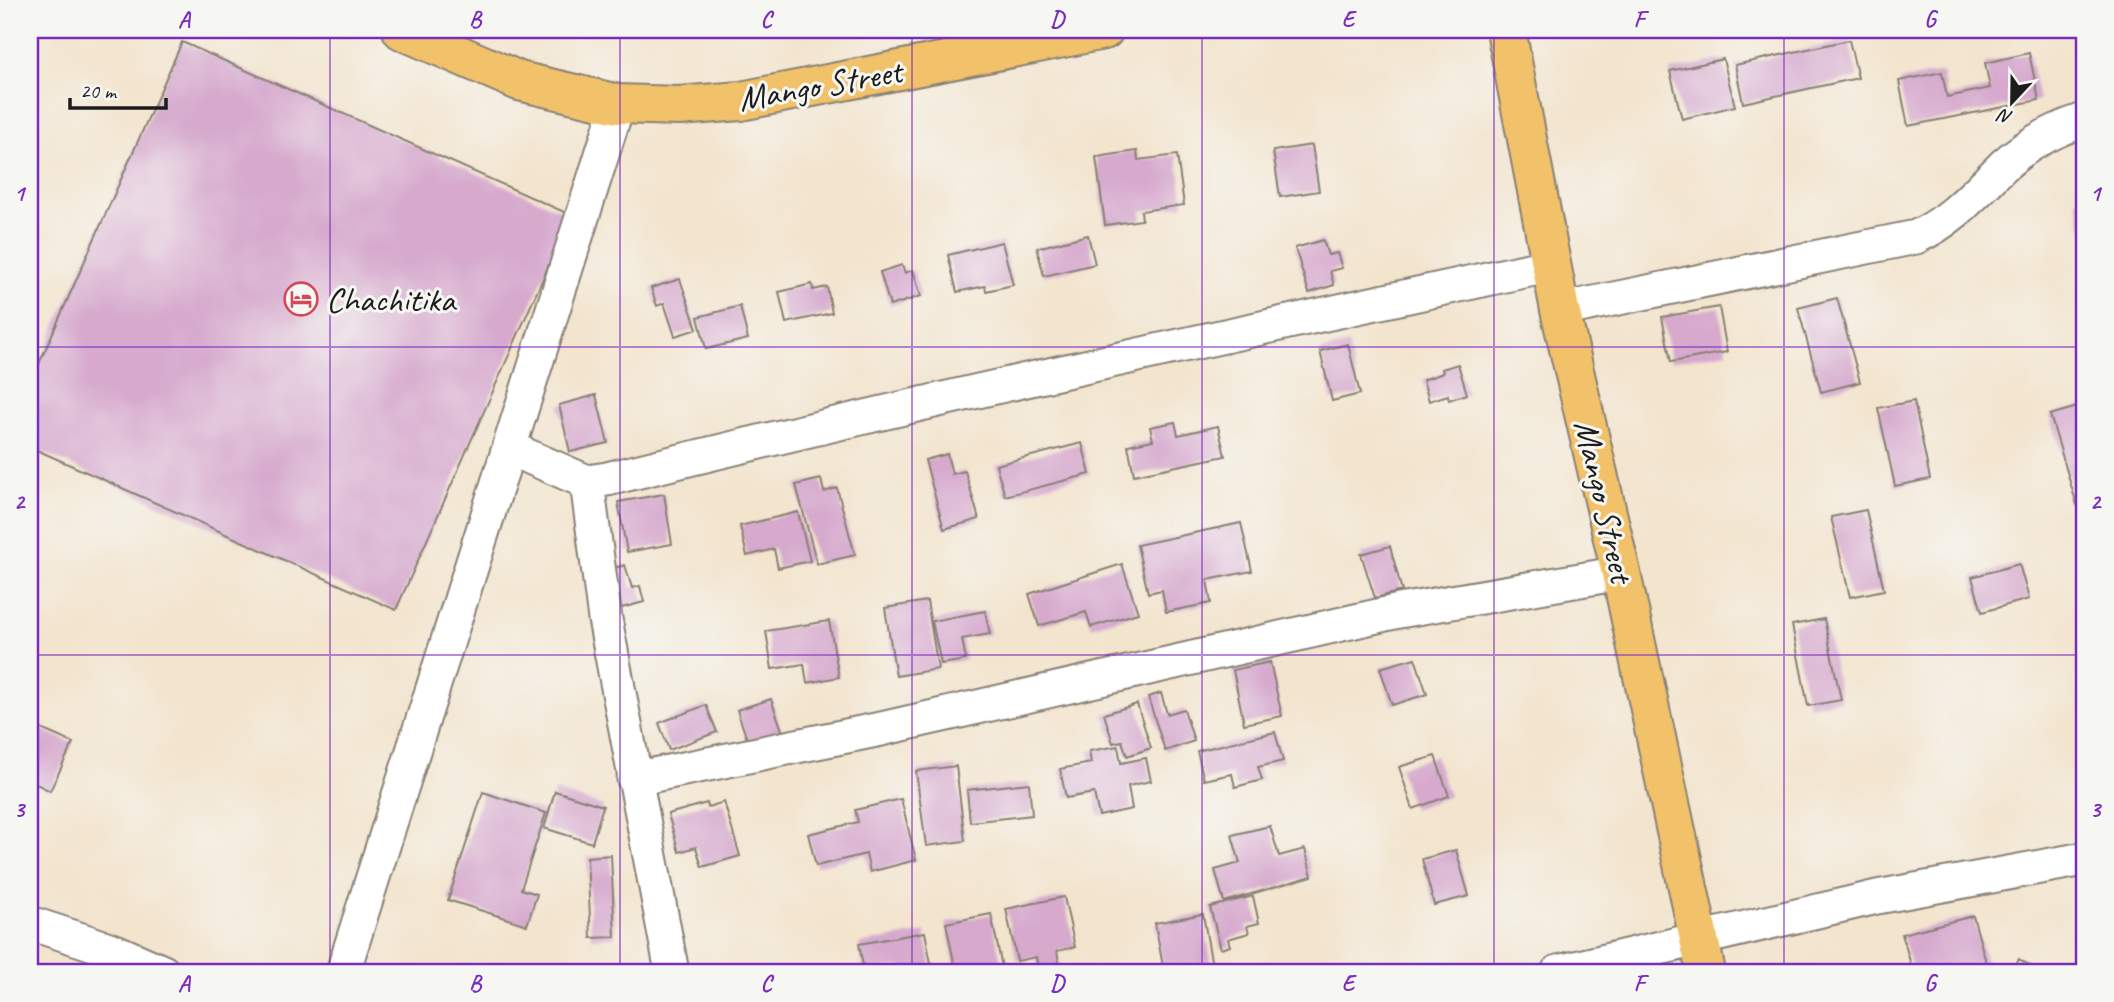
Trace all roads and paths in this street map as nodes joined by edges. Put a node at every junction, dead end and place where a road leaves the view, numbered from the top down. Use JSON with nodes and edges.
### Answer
{"nodes":[{"id":1,"x":402,"y":30,"type":"edge"},
{"id":2,"x":1104,"y":30,"type":"edge"},
{"id":3,"x":1506,"y":30,"type":"edge"},
{"id":4,"x":1039,"y":36,"type":"edge"},
{"id":5,"x":618,"y":104,"type":"junction"},
{"id":6,"x":2084,"y":120,"type":"edge"},
{"id":7,"x":1552,"y":265,"type":"junction"},
{"id":8,"x":1560,"y":310,"type":"junction"},
{"id":9,"x":509,"y":447,"type":"junction"},
{"id":10,"x":587,"y":482,"type":"junction"},
{"id":11,"x":1621,"y":573,"type":"junction"},
{"id":12,"x":634,"y":779,"type":"junction"},
{"id":13,"x":2084,"y":859,"type":"edge"},
{"id":14,"x":30,"y":923,"type":"edge"},
{"id":15,"x":1703,"y":955,"type":"edge"},
{"id":16,"x":163,"y":972,"type":"edge"},
{"id":17,"x":343,"y":972,"type":"edge"},
{"id":18,"x":672,"y":972,"type":"edge"},
{"id":19,"x":1558,"y":972,"type":"edge"}],
"edges":[{"from":1,"to":5,"type":"main road","name":"Mango Street"},
{"from":2,"to":4,"type":"main road","name":"Mango Street"},
{"from":3,"to":7,"type":"main road","name":"Mango Street"},
{"from":4,"to":5,"type":"main road","name":"Mango Street"},
{"from":5,"to":9,"type":"street"},
{"from":6,"to":8,"type":"street"},
{"from":7,"to":8,"type":"main road","name":"Mango Street"},
{"from":7,"to":10,"type":"street"},
{"from":8,"to":11,"type":"main road","name":"Mango Street"},
{"from":9,"to":10,"type":"street"},
{"from":9,"to":17,"type":"street"},
{"from":10,"to":12,"type":"street"},
{"from":11,"to":12,"type":"street"},
{"from":11,"to":15,"type":"main road","name":"Mango Street"},
{"from":12,"to":18,"type":"street"},
{"from":13,"to":15,"type":"street"},
{"from":14,"to":16,"type":"street"},
{"from":15,"to":19,"type":"street"}]}
